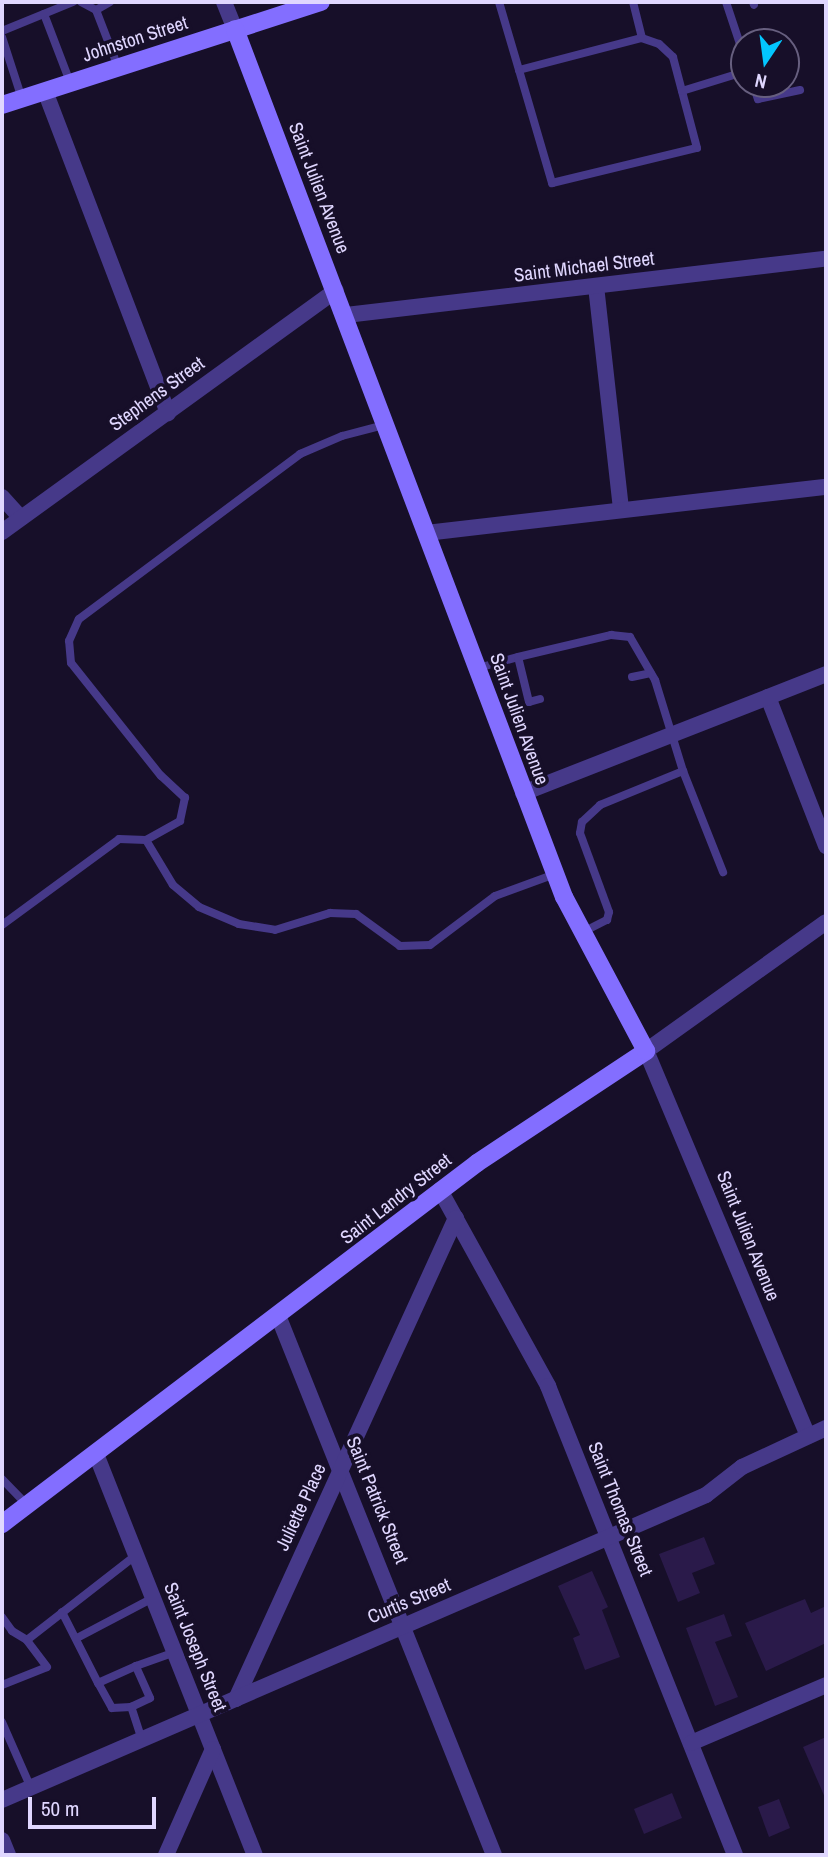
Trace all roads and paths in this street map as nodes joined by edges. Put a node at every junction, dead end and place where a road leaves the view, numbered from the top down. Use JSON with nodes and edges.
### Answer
{"nodes":[{"id":1,"x":73,"y":2,"type":"edge"},
{"id":2,"x":81,"y":2,"type":"edge"},
{"id":3,"x":110,"y":2,"type":"edge"},
{"id":4,"x":224,"y":2,"type":"edge"},
{"id":5,"x":321,"y":2,"type":"edge"},
{"id":6,"x":499,"y":2,"type":"edge"},
{"id":7,"x":633,"y":2,"type":"edge"},
{"id":8,"x":726,"y":2,"type":"edge"},
{"id":9,"x":96,"y":10,"type":"junction"},
{"id":10,"x":44,"y":13,"type":"junction"},
{"id":11,"x":735,"y":28,"type":"edge"},
{"id":12,"x":235,"y":29,"type":"junction"},
{"id":13,"x":2,"y":31,"type":"edge"},
{"id":14,"x":2,"y":37,"type":"edge"},
{"id":15,"x":642,"y":38,"type":"junction"},
{"id":16,"x":118,"y":66,"type":"junction"},
{"id":17,"x":519,"y":70,"type":"junction"},
{"id":18,"x":730,"y":76,"type":"edge"},
{"id":19,"x":71,"y":82,"type":"junction"},
{"id":20,"x":45,"y":90,"type":"junction"},
{"id":21,"x":682,"y":91,"type":"junction"},
{"id":22,"x":22,"y":99,"type":"junction"},
{"id":23,"x":2,"y":105,"type":"edge"},
{"id":24,"x":826,"y":259,"type":"edge"},
{"id":25,"x":596,"y":286,"type":"junction"},
{"id":26,"x":335,"y":290,"type":"junction"},
{"id":27,"x":346,"y":315,"type":"junction"},
{"id":28,"x":167,"y":413,"type":"junction"},
{"id":29,"x":384,"y":425,"type":"junction"},
{"id":30,"x":826,"y":487,"type":"edge"},
{"id":31,"x":2,"y":498,"type":"edge"},
{"id":32,"x":621,"y":510,"type":"junction"},
{"id":33,"x":21,"y":518,"type":"junction"},
{"id":34,"x":2,"y":532,"type":"edge"},
{"id":35,"x":426,"y":533,"type":"junction"},
{"id":36,"x":517,"y":657,"type":"junction"},
{"id":37,"x":478,"y":668,"type":"junction"},
{"id":38,"x":651,"y":673,"type":"junction"},
{"id":39,"x":826,"y":674,"type":"edge"},
{"id":40,"x":632,"y":677,"type":"dead end"},
{"id":41,"x":768,"y":697,"type":"junction"},
{"id":42,"x":540,"y":699,"type":"dead end"},
{"id":43,"x":671,"y":735,"type":"junction"},
{"id":44,"x":684,"y":771,"type":"junction"},
{"id":45,"x":523,"y":793,"type":"junction"},
{"id":46,"x":146,"y":840,"type":"junction"},
{"id":47,"x":826,"y":846,"type":"edge"},
{"id":48,"x":723,"y":872,"type":"dead end"},
{"id":49,"x":555,"y":874,"type":"junction"},
{"id":50,"x":826,"y":922,"type":"edge"},
{"id":51,"x":2,"y":925,"type":"edge"},
{"id":52,"x":582,"y":933,"type":"junction"},
{"id":53,"x":646,"y":1051,"type":"junction"},
{"id":54,"x":440,"y":1190,"type":"junction"},
{"id":55,"x":456,"y":1218,"type":"junction"},
{"id":56,"x":279,"y":1318,"type":"junction"},
{"id":57,"x":826,"y":1429,"type":"edge"},
{"id":58,"x":808,"y":1436,"type":"junction"},
{"id":59,"x":96,"y":1454,"type":"junction"},
{"id":60,"x":342,"y":1467,"type":"junction"},
{"id":61,"x":2,"y":1479,"type":"edge"},
{"id":62,"x":27,"y":1504,"type":"junction"},
{"id":63,"x":2,"y":1524,"type":"edge"},
{"id":64,"x":610,"y":1537,"type":"junction"},
{"id":65,"x":136,"y":1555,"type":"junction"},
{"id":66,"x":153,"y":1598,"type":"junction"},
{"id":67,"x":62,"y":1612,"type":"junction"},
{"id":68,"x":2,"y":1617,"type":"edge"},
{"id":69,"x":405,"y":1626,"type":"junction"},
{"id":70,"x":77,"y":1638,"type":"junction"},
{"id":71,"x":27,"y":1640,"type":"junction"},
{"id":72,"x":175,"y":1652,"type":"junction"},
{"id":73,"x":136,"y":1666,"type":"junction"},
{"id":74,"x":98,"y":1683,"type":"junction"},
{"id":75,"x":2,"y":1685,"type":"edge"},
{"id":76,"x":826,"y":1685,"type":"edge"},
{"id":77,"x":236,"y":1699,"type":"junction"},
{"id":78,"x":131,"y":1707,"type":"junction"},
{"id":79,"x":200,"y":1716,"type":"junction"},
{"id":80,"x":3,"y":1727,"type":"edge"},
{"id":81,"x":142,"y":1741,"type":"junction"},
{"id":82,"x":691,"y":1743,"type":"junction"},
{"id":83,"x":214,"y":1749,"type":"junction"},
{"id":84,"x":32,"y":1788,"type":"junction"},
{"id":85,"x":2,"y":1800,"type":"edge"},
{"id":86,"x":2,"y":1840,"type":"edge"},
{"id":87,"x":8,"y":1855,"type":"edge"},
{"id":88,"x":166,"y":1855,"type":"edge"},
{"id":89,"x":255,"y":1855,"type":"edge"},
{"id":90,"x":494,"y":1855,"type":"edge"},
{"id":91,"x":735,"y":1855,"type":"edge"}],
"edges":[{"from":1,"to":10,"type":"lane"},
{"from":2,"to":9,"type":"lane"},
{"from":3,"to":9,"type":"lane"},
{"from":4,"to":12,"type":"street","name":"Saint Julien Avenue"},
{"from":5,"to":12,"type":"street","name":"Johnston Street"},
{"from":6,"to":17,"type":"lane"},
{"from":7,"to":15,"type":"lane"},
{"from":8,"to":11,"type":"lane"},
{"from":9,"to":16,"type":"lane"},
{"from":10,"to":13,"type":"lane"},
{"from":10,"to":19,"type":"lane"},
{"from":12,"to":16,"type":"street","name":"Johnston Street"},
{"from":12,"to":26,"type":"street","name":"Saint Julien Avenue"},
{"from":14,"to":22,"type":"lane"},
{"from":15,"to":17,"type":"lane"},
{"from":15,"to":21,"type":"lane"},
{"from":16,"to":19,"type":"street","name":"Johnston Street"},
{"from":17,"to":21,"type":"lane"},
{"from":18,"to":21,"type":"lane"},
{"from":19,"to":20,"type":"street","name":"Johnston Street"},
{"from":20,"to":22,"type":"street","name":"Johnston Street"},
{"from":20,"to":28,"type":"street"},
{"from":22,"to":23,"type":"street","name":"Johnston Street"},
{"from":24,"to":25,"type":"street","name":"Saint Michael Street"},
{"from":25,"to":27,"type":"street","name":"Saint Michael Street"},
{"from":25,"to":32,"type":"street"},
{"from":26,"to":27,"type":"street","name":"Saint Julien Avenue"},
{"from":26,"to":28,"type":"street","name":"Stephens Street"},
{"from":27,"to":29,"type":"street","name":"Saint Julien Avenue"},
{"from":28,"to":33,"type":"street","name":"Stephens Street"},
{"from":29,"to":35,"type":"street","name":"Saint Julien Avenue"},
{"from":29,"to":46,"type":"lane"},
{"from":30,"to":32,"type":"street"},
{"from":31,"to":33,"type":"street"},
{"from":32,"to":35,"type":"street"},
{"from":33,"to":34,"type":"street","name":"Stephens Street"},
{"from":35,"to":37,"type":"street","name":"Saint Julien Avenue"},
{"from":36,"to":37,"type":"lane"},
{"from":36,"to":38,"type":"lane"},
{"from":36,"to":42,"type":"lane"},
{"from":37,"to":45,"type":"street","name":"Saint Julien Avenue"},
{"from":38,"to":40,"type":"lane"},
{"from":38,"to":43,"type":"lane"},
{"from":39,"to":41,"type":"street"},
{"from":41,"to":43,"type":"street"},
{"from":41,"to":47,"type":"street"},
{"from":43,"to":44,"type":"lane"},
{"from":43,"to":45,"type":"street"},
{"from":44,"to":48,"type":"lane"},
{"from":44,"to":52,"type":"lane"},
{"from":45,"to":49,"type":"street","name":"Saint Julien Avenue"},
{"from":46,"to":49,"type":"lane"},
{"from":46,"to":51,"type":"lane"},
{"from":49,"to":52,"type":"street","name":"Saint Julien Avenue"},
{"from":50,"to":53,"type":"street","name":"Saint Landry Street"},
{"from":52,"to":53,"type":"street","name":"Saint Julien Avenue"},
{"from":53,"to":54,"type":"street","name":"Saint Landry Street"},
{"from":53,"to":58,"type":"street","name":"Saint Julien Avenue"},
{"from":54,"to":55,"type":"street","name":"Saint Thomas Street"},
{"from":54,"to":56,"type":"street","name":"Saint Landry Street"},
{"from":55,"to":60,"type":"street","name":"Juliette Place"},
{"from":55,"to":64,"type":"street","name":"Saint Thomas Street"},
{"from":56,"to":59,"type":"street","name":"Saint Landry Street"},
{"from":56,"to":60,"type":"street","name":"Saint Patrick Street"},
{"from":57,"to":58,"type":"street","name":"Curtis Street"},
{"from":58,"to":64,"type":"street","name":"Curtis Street"},
{"from":59,"to":62,"type":"street","name":"Saint Landry Street"},
{"from":59,"to":65,"type":"street","name":"Saint Joseph Street"},
{"from":60,"to":69,"type":"street","name":"Saint Patrick Street"},
{"from":60,"to":77,"type":"street","name":"Juliette Place"},
{"from":61,"to":62,"type":"lane"},
{"from":62,"to":63,"type":"street","name":"Saint Landry Street"},
{"from":64,"to":69,"type":"street","name":"Curtis Street"},
{"from":64,"to":82,"type":"street","name":"Saint Thomas Street"},
{"from":65,"to":66,"type":"street","name":"Saint Joseph Street"},
{"from":65,"to":67,"type":"lane"},
{"from":66,"to":70,"type":"lane"},
{"from":66,"to":72,"type":"street","name":"Saint Joseph Street"},
{"from":67,"to":70,"type":"lane"},
{"from":67,"to":71,"type":"lane"},
{"from":68,"to":71,"type":"lane"},
{"from":69,"to":77,"type":"street","name":"Curtis Street"},
{"from":69,"to":90,"type":"street","name":"Saint Patrick Street"},
{"from":70,"to":74,"type":"lane"},
{"from":71,"to":75,"type":"lane"},
{"from":72,"to":73,"type":"lane"},
{"from":72,"to":79,"type":"street","name":"Saint Joseph Street"},
{"from":73,"to":74,"type":"lane"},
{"from":73,"to":78,"type":"lane"},
{"from":74,"to":78,"type":"lane"},
{"from":76,"to":82,"type":"street"},
{"from":77,"to":79,"type":"street","name":"Curtis Street"},
{"from":78,"to":81,"type":"lane"},
{"from":79,"to":81,"type":"street","name":"Curtis Street"},
{"from":79,"to":83,"type":"street","name":"Saint Joseph Street"},
{"from":80,"to":84,"type":"lane"},
{"from":81,"to":84,"type":"street","name":"Curtis Street"},
{"from":82,"to":91,"type":"street","name":"Saint Thomas Street"},
{"from":83,"to":88,"type":"street"},
{"from":83,"to":89,"type":"street","name":"Saint Joseph Street"},
{"from":84,"to":85,"type":"street","name":"Curtis Street"},
{"from":86,"to":87,"type":"street"}]}
